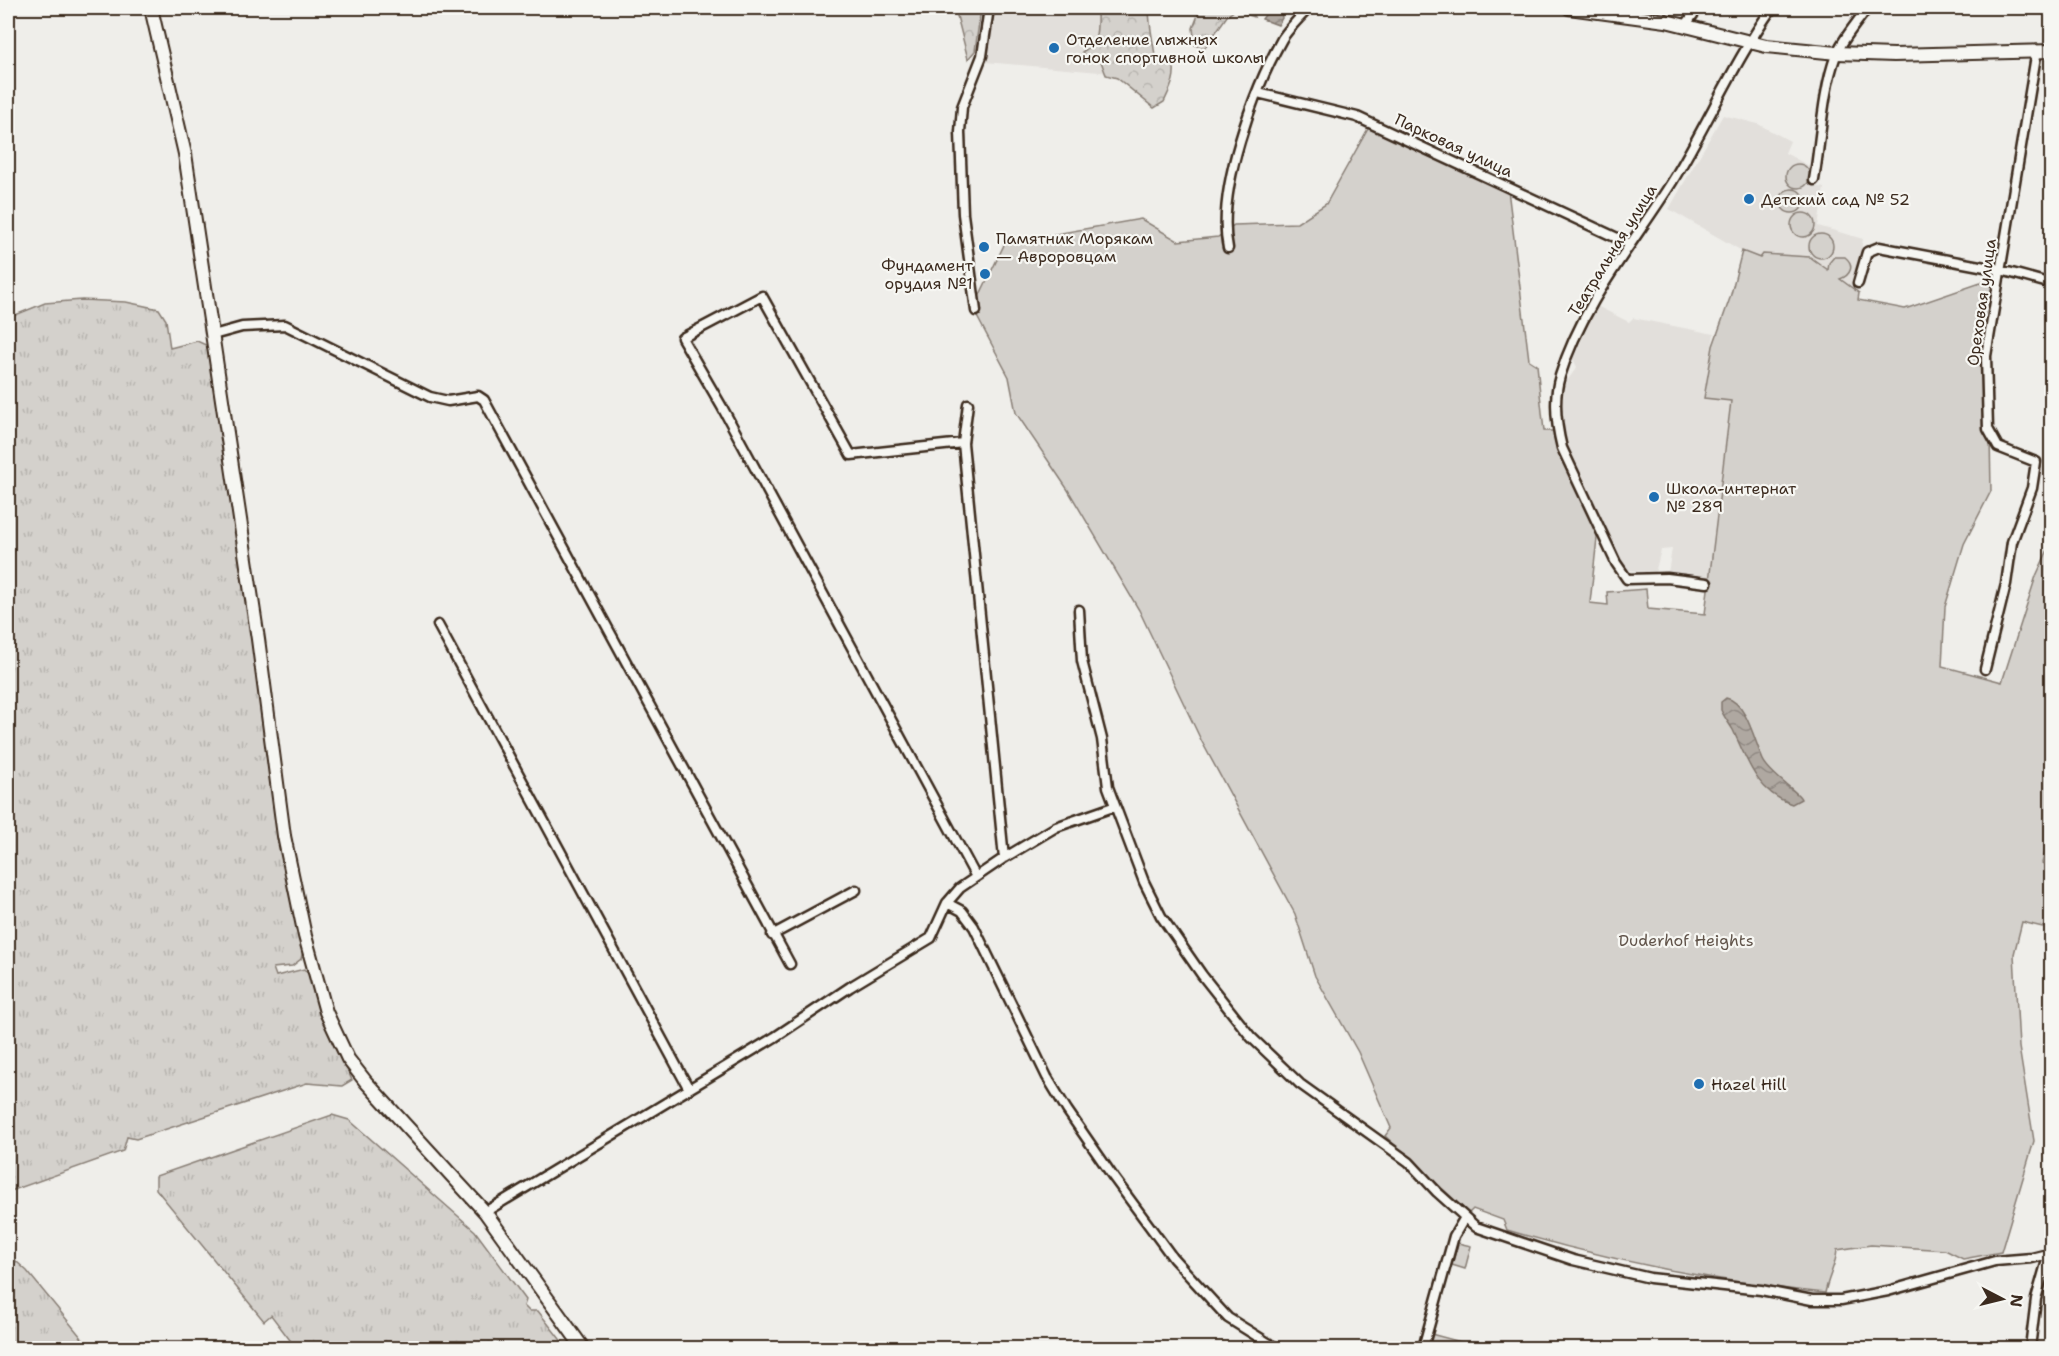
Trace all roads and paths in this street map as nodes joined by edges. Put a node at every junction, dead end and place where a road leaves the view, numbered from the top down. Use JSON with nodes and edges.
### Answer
{"nodes":[{"id":1,"x":151,"y":8,"type":"edge"},
{"id":2,"x":989,"y":8,"type":"edge"},
{"id":3,"x":1309,"y":8,"type":"edge"},
{"id":4,"x":1569,"y":8,"type":"edge"},
{"id":5,"x":1698,"y":8,"type":"edge"},
{"id":6,"x":1772,"y":8,"type":"edge"},
{"id":7,"x":1867,"y":8,"type":"edge"},
{"id":8,"x":1626,"y":11,"type":"edge"},
{"id":9,"x":1685,"y":26,"type":"junction"},
{"id":10,"x":1748,"y":43,"type":"junction"},
{"id":11,"x":2037,"y":50,"type":"junction"},
{"id":12,"x":2052,"y":51,"type":"edge"},
{"id":13,"x":1837,"y":53,"type":"junction"},
{"id":14,"x":1258,"y":93,"type":"junction"},
{"id":15,"x":1814,"y":180,"type":"dead end"},
{"id":16,"x":1630,"y":244,"type":"junction"},
{"id":17,"x":1228,"y":248,"type":"dead end"},
{"id":18,"x":2001,"y":270,"type":"junction"},
{"id":19,"x":1858,"y":283,"type":"dead end"},
{"id":20,"x":2052,"y":284,"type":"edge"},
{"id":21,"x":976,"y":311,"type":"dead end"},
{"id":22,"x":213,"y":335,"type":"junction"},
{"id":23,"x":968,"y":404,"type":"dead end"},
{"id":24,"x":963,"y":444,"type":"junction"},
{"id":25,"x":1707,"y":583,"type":"dead end"},
{"id":26,"x":1078,"y":610,"type":"dead end"},
{"id":27,"x":438,"y":625,"type":"dead end"},
{"id":28,"x":1985,"y":669,"type":"dead end"},
{"id":29,"x":1113,"y":807,"type":"junction"},
{"id":30,"x":1004,"y":858,"type":"junction"},
{"id":31,"x":976,"y":877,"type":"junction"},
{"id":32,"x":856,"y":890,"type":"dead end"},
{"id":33,"x":947,"y":903,"type":"junction"},
{"id":34,"x":772,"y":935,"type":"junction"},
{"id":35,"x":790,"y":964,"type":"dead end"},
{"id":36,"x":689,"y":1089,"type":"junction"},
{"id":37,"x":484,"y":1212,"type":"junction"},
{"id":38,"x":1464,"y":1219,"type":"junction"},
{"id":39,"x":2052,"y":1243,"type":"edge"},
{"id":40,"x":2049,"y":1254,"type":"edge"},
{"id":41,"x":583,"y":1348,"type":"edge"},
{"id":42,"x":1276,"y":1348,"type":"edge"},
{"id":43,"x":1423,"y":1348,"type":"edge"},
{"id":44,"x":2030,"y":1348,"type":"edge"}],
"edges":[{"from":1,"to":22,"type":"street"},
{"from":2,"to":21,"type":"street"},
{"from":3,"to":14,"type":"street"},
{"from":4,"to":8,"type":"street"},
{"from":5,"to":9,"type":"street"},
{"from":6,"to":10,"type":"street","name":"Театральная улица"},
{"from":7,"to":13,"type":"street"},
{"from":8,"to":9,"type":"street"},
{"from":9,"to":10,"type":"street"},
{"from":10,"to":13,"type":"street"},
{"from":10,"to":16,"type":"street","name":"Театральная улица"},
{"from":11,"to":12,"type":"street"},
{"from":11,"to":13,"type":"street"},
{"from":11,"to":18,"type":"street","name":"Ореховая улица"},
{"from":13,"to":15,"type":"street"},
{"from":14,"to":16,"type":"street","name":"Парковая улица"},
{"from":14,"to":17,"type":"street"},
{"from":16,"to":25,"type":"street","name":"Театральная улица"},
{"from":18,"to":19,"type":"street"},
{"from":18,"to":20,"type":"street"},
{"from":18,"to":28,"type":"street","name":"Ореховая улица"},
{"from":22,"to":34,"type":"street"},
{"from":22,"to":37,"type":"street"},
{"from":23,"to":24,"type":"street"},
{"from":24,"to":30,"type":"street"},
{"from":24,"to":31,"type":"street"},
{"from":26,"to":29,"type":"street"},
{"from":27,"to":36,"type":"street"},
{"from":29,"to":30,"type":"street"},
{"from":29,"to":38,"type":"street"},
{"from":30,"to":31,"type":"street"},
{"from":31,"to":33,"type":"street"},
{"from":32,"to":34,"type":"street"},
{"from":33,"to":36,"type":"street"},
{"from":33,"to":42,"type":"street"},
{"from":34,"to":35,"type":"street"},
{"from":36,"to":37,"type":"street"},
{"from":37,"to":41,"type":"street"},
{"from":38,"to":40,"type":"street"},
{"from":38,"to":43,"type":"street"},
{"from":39,"to":40,"type":"street"},
{"from":40,"to":44,"type":"street"}]}
